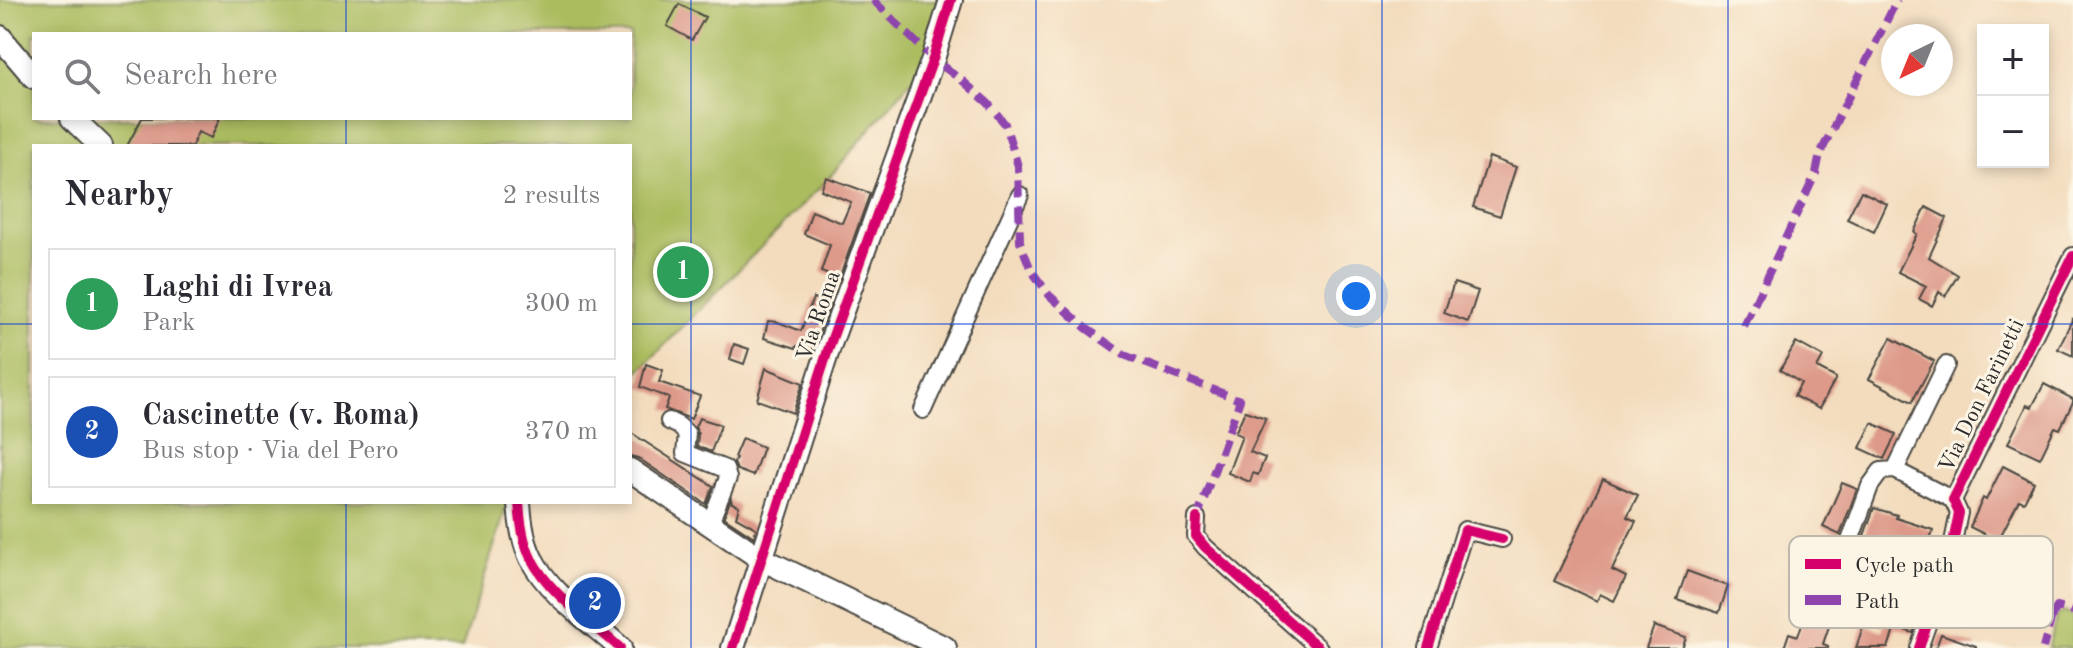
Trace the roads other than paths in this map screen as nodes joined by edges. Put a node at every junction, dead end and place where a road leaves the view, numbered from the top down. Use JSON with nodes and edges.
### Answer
{"nodes":[{"id":1,"x":951,"y":0,"type":"edge"},
{"id":2,"x":0,"y":37,"type":"edge"},
{"id":3,"x":32,"y":75,"type":"edge"},
{"id":4,"x":74,"y":120,"type":"edge"},
{"id":5,"x":99,"y":144,"type":"edge"},
{"id":6,"x":1020,"y":195,"type":"dead end"},
{"id":7,"x":2073,"y":256,"type":"edge"},
{"id":8,"x":1946,"y":365,"type":"dead end"},
{"id":9,"x":923,"y":410,"type":"dead end"},
{"id":10,"x":669,"y":421,"type":"dead end"},
{"id":11,"x":1895,"y":470,"type":"junction"},
{"id":12,"x":632,"y":471,"type":"edge"},
{"id":13,"x":1953,"y":500,"type":"junction"},
{"id":14,"x":519,"y":504,"type":"edge"},
{"id":15,"x":1197,"y":518,"type":"dead end"},
{"id":16,"x":709,"y":525,"type":"junction"},
{"id":17,"x":1852,"y":536,"type":"edge"},
{"id":18,"x":1954,"y":536,"type":"edge"},
{"id":19,"x":1502,"y":539,"type":"dead end"},
{"id":20,"x":760,"y":558,"type":"junction"},
{"id":21,"x":1926,"y":628,"type":"edge"},
{"id":22,"x":620,"y":648,"type":"edge"},
{"id":23,"x":733,"y":648,"type":"edge"},
{"id":24,"x":945,"y":648,"type":"edge"},
{"id":25,"x":1319,"y":648,"type":"edge"},
{"id":26,"x":1428,"y":648,"type":"edge"},
{"id":27,"x":1919,"y":648,"type":"edge"}],
"edges":[{"from":1,"to":20,"type":"street","name":"Via Roma"},
{"from":2,"to":3,"type":"street"},
{"from":4,"to":5,"type":"street"},
{"from":6,"to":9,"type":"street"},
{"from":7,"to":13,"type":"street","name":"Via Don Farinetti"},
{"from":8,"to":11,"type":"street"},
{"from":10,"to":16,"type":"street"},
{"from":11,"to":13,"type":"street"},
{"from":11,"to":17,"type":"street"},
{"from":12,"to":16,"type":"street"},
{"from":13,"to":18,"type":"street","name":"Via Don Farinetti"},
{"from":14,"to":22,"type":"street"},
{"from":15,"to":25,"type":"street"},
{"from":16,"to":20,"type":"street"},
{"from":19,"to":26,"type":"street"},
{"from":20,"to":23,"type":"street","name":"Via Roma"},
{"from":20,"to":24,"type":"street"},
{"from":21,"to":27,"type":"street","name":"Via Don Farinetti"}]}
